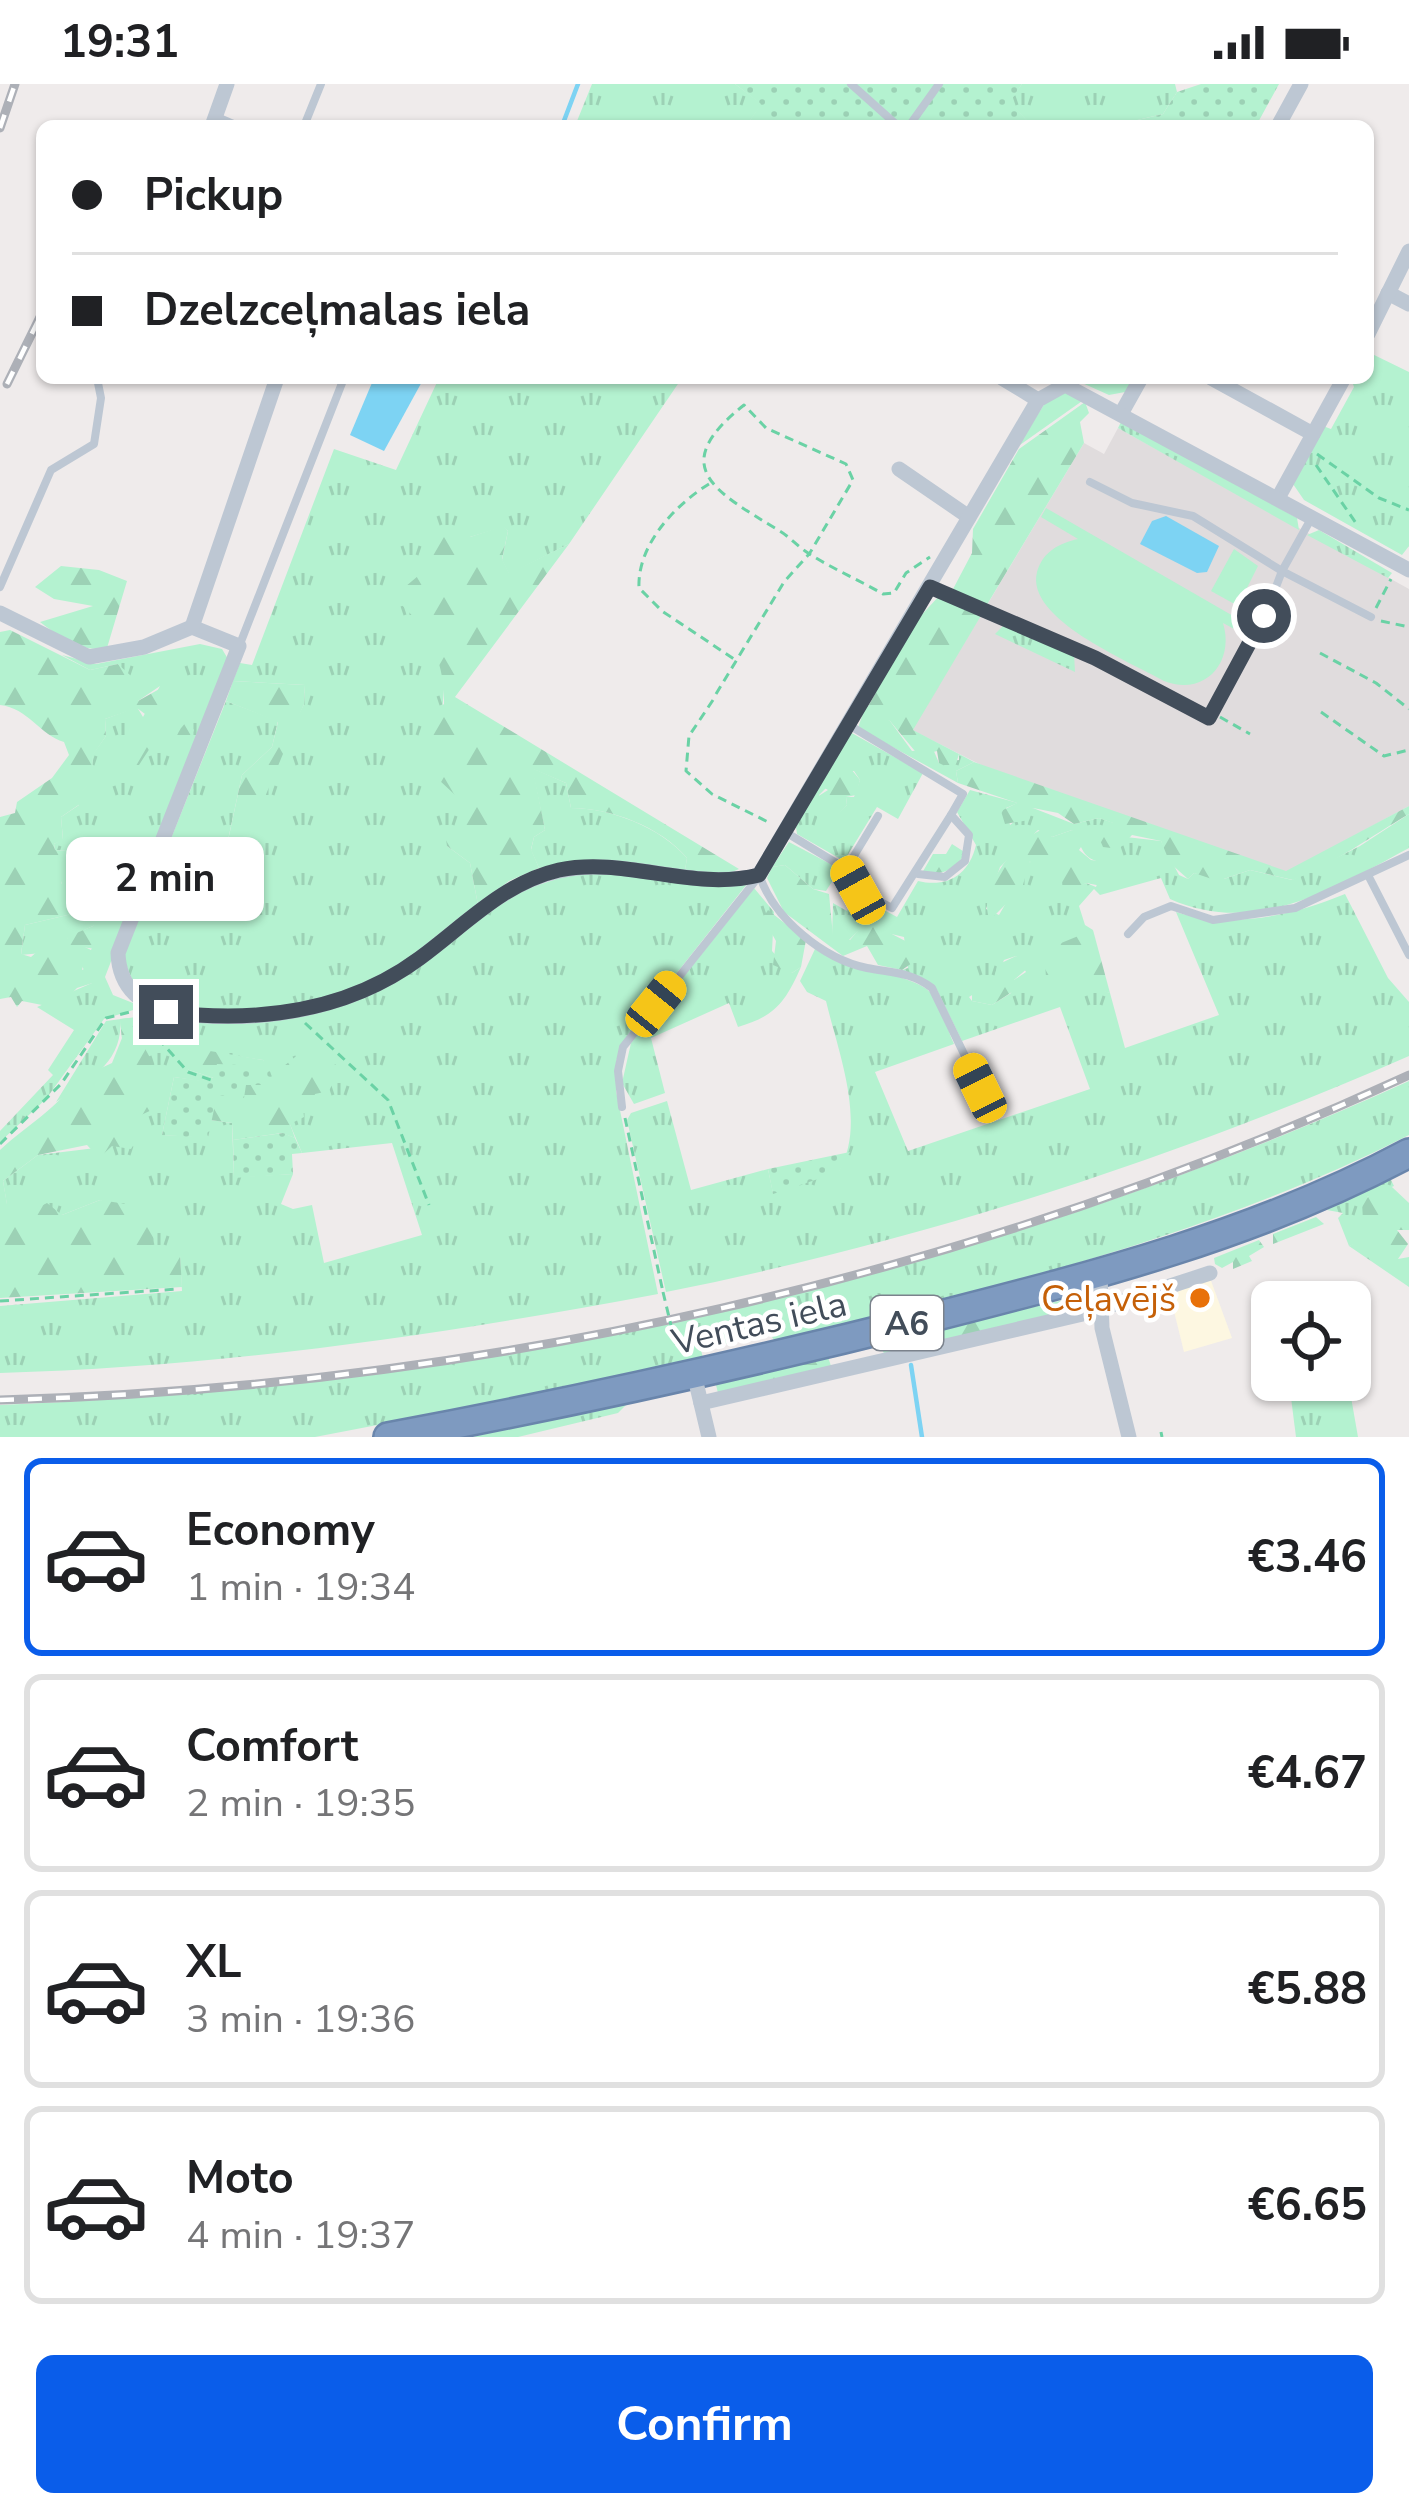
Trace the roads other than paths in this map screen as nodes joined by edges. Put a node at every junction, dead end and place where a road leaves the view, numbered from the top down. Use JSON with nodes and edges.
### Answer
{"nodes":[{"id":1,"x":227,"y":84,"type":"edge"},
{"id":2,"x":321,"y":84,"type":"edge"},
{"id":3,"x":851,"y":84,"type":"edge"},
{"id":4,"x":938,"y":84,"type":"edge"},
{"id":5,"x":1301,"y":84,"type":"edge"},
{"id":6,"x":213,"y":120,"type":"edge"},
{"id":7,"x":306,"y":120,"type":"edge"},
{"id":8,"x":891,"y":120,"type":"edge"},
{"id":9,"x":913,"y":120,"type":"edge"},
{"id":10,"x":1281,"y":120,"type":"edge"},
{"id":11,"x":1409,"y":251,"type":"edge"},
{"id":12,"x":1388,"y":293,"type":"junction"},
{"id":13,"x":1409,"y":304,"type":"edge"},
{"id":14,"x":1374,"y":322,"type":"edge"},
{"id":15,"x":98,"y":384,"type":"edge"},
{"id":16,"x":276,"y":384,"type":"edge"},
{"id":17,"x":342,"y":384,"type":"edge"},
{"id":18,"x":1013,"y":384,"type":"edge"},
{"id":19,"x":1058,"y":384,"type":"edge"},
{"id":20,"x":1068,"y":384,"type":"edge"},
{"id":21,"x":1138,"y":384,"type":"edge"},
{"id":22,"x":1220,"y":384,"type":"edge"},
{"id":23,"x":1341,"y":384,"type":"edge"},
{"id":24,"x":1038,"y":400,"type":"junction"},
{"id":25,"x":1122,"y":412,"type":"junction"},
{"id":26,"x":1308,"y":443,"type":"junction"},
{"id":27,"x":898,"y":469,"type":"dead end"},
{"id":28,"x":1090,"y":482,"type":"dead end"},
{"id":29,"x":1278,"y":498,"type":"junction"},
{"id":30,"x":1312,"y":517,"type":"junction"},
{"id":31,"x":969,"y":518,"type":"junction"},
{"id":32,"x":1282,"y":571,"type":"junction"},
{"id":33,"x":1402,"y":571,"type":"edge"},
{"id":34,"x":0,"y":587,"type":"edge"},
{"id":35,"x":930,"y":587,"type":"junction"},
{"id":36,"x":0,"y":613,"type":"edge"},
{"id":37,"x":1371,"y":616,"type":"road end"},
{"id":38,"x":192,"y":627,"type":"junction"},
{"id":39,"x":239,"y":646,"type":"junction"},
{"id":40,"x":848,"y":724,"type":"junction"},
{"id":41,"x":951,"y":815,"type":"junction"},
{"id":42,"x":878,"y":816,"type":"dead end"},
{"id":43,"x":787,"y":833,"type":"junction"},
{"id":44,"x":1409,"y":855,"type":"edge"},
{"id":45,"x":846,"y":869,"type":"junction"},
{"id":46,"x":918,"y":874,"type":"junction"},
{"id":47,"x":759,"y":875,"type":"junction"},
{"id":48,"x":1370,"y":877,"type":"junction"},
{"id":49,"x":1128,"y":934,"type":"dead end"},
{"id":50,"x":1409,"y":955,"type":"edge"},
{"id":51,"x":980,"y":1088,"type":"dead end"},
{"id":52,"x":622,"y":1107,"type":"road end"},
{"id":53,"x":1409,"y":1153,"type":"edge"},
{"id":54,"x":1210,"y":1273,"type":"dead end"},
{"id":55,"x":1100,"y":1274,"type":"junction"},
{"id":56,"x":1099,"y":1308,"type":"junction"},
{"id":57,"x":874,"y":1331,"type":"junction"},
{"id":58,"x":830,"y":1342,"type":"junction"},
{"id":59,"x":882,"y":1363,"type":"junction"},
{"id":60,"x":687,"y":1367,"type":"junction"},
{"id":61,"x":838,"y":1374,"type":"junction"},
{"id":62,"x":701,"y":1402,"type":"junction"},
{"id":63,"x":388,"y":1437,"type":"edge"},
{"id":64,"x":709,"y":1437,"type":"edge"},
{"id":65,"x":1129,"y":1437,"type":"edge"}],
"edges":[{"from":1,"to":6,"type":"street"},
{"from":2,"to":7,"type":"lane"},
{"from":3,"to":8,"type":"lane"},
{"from":4,"to":9,"type":"lane"},
{"from":5,"to":10,"type":"street"},
{"from":11,"to":12,"type":"street"},
{"from":12,"to":13,"type":"street"},
{"from":12,"to":14,"type":"street"},
{"from":15,"to":34,"type":"lane"},
{"from":16,"to":38,"type":"street"},
{"from":17,"to":39,"type":"lane"},
{"from":18,"to":24,"type":"street"},
{"from":19,"to":24,"type":"street"},
{"from":20,"to":25,"type":"street"},
{"from":21,"to":25,"type":"street"},
{"from":22,"to":26,"type":"street"},
{"from":23,"to":26,"type":"street"},
{"from":24,"to":31,"type":"street"},
{"from":25,"to":29,"type":"street"},
{"from":26,"to":29,"type":"street"},
{"from":27,"to":31,"type":"street"},
{"from":28,"to":32,"type":"lane"},
{"from":29,"to":30,"type":"street"},
{"from":30,"to":32,"type":"lane"},
{"from":30,"to":33,"type":"street"},
{"from":31,"to":35,"type":"street"},
{"from":32,"to":35,"type":"lane"},
{"from":32,"to":37,"type":"lane"},
{"from":35,"to":40,"type":"street"},
{"from":36,"to":38,"type":"street"},
{"from":38,"to":39,"type":"street"},
{"from":39,"to":47,"type":"street"},
{"from":40,"to":41,"type":"lane"},
{"from":40,"to":43,"type":"street"},
{"from":41,"to":46,"type":"lane"},
{"from":41,"to":46,"type":"lane"},
{"from":42,"to":45,"type":"lane"},
{"from":43,"to":45,"type":"lane"},
{"from":43,"to":47,"type":"street"},
{"from":44,"to":48,"type":"lane"},
{"from":45,"to":46,"type":"lane"},
{"from":47,"to":51,"type":"lane"},
{"from":47,"to":52,"type":"lane"},
{"from":48,"to":49,"type":"lane"},
{"from":48,"to":50,"type":"lane"},
{"from":53,"to":55,"type":"highway","name":"Ventas iela","number":"A6"},
{"from":54,"to":56,"type":"street"},
{"from":55,"to":56,"type":"street"},
{"from":55,"to":57,"type":"highway","name":"Ventas iela","number":"A6"},
{"from":56,"to":59,"type":"street"},
{"from":56,"to":65,"type":"street"},
{"from":57,"to":58,"type":"highway","name":"Ventas iela","number":"A6"},
{"from":57,"to":59,"type":"lane"},
{"from":58,"to":60,"type":"highway","name":"Ventas iela","number":"A6"},
{"from":58,"to":61,"type":"lane"},
{"from":59,"to":61,"type":"street"},
{"from":60,"to":62,"type":"street"},
{"from":60,"to":63,"type":"highway","name":"Ventas iela","number":"A6"},
{"from":61,"to":62,"type":"street"},
{"from":62,"to":64,"type":"street"}]}
